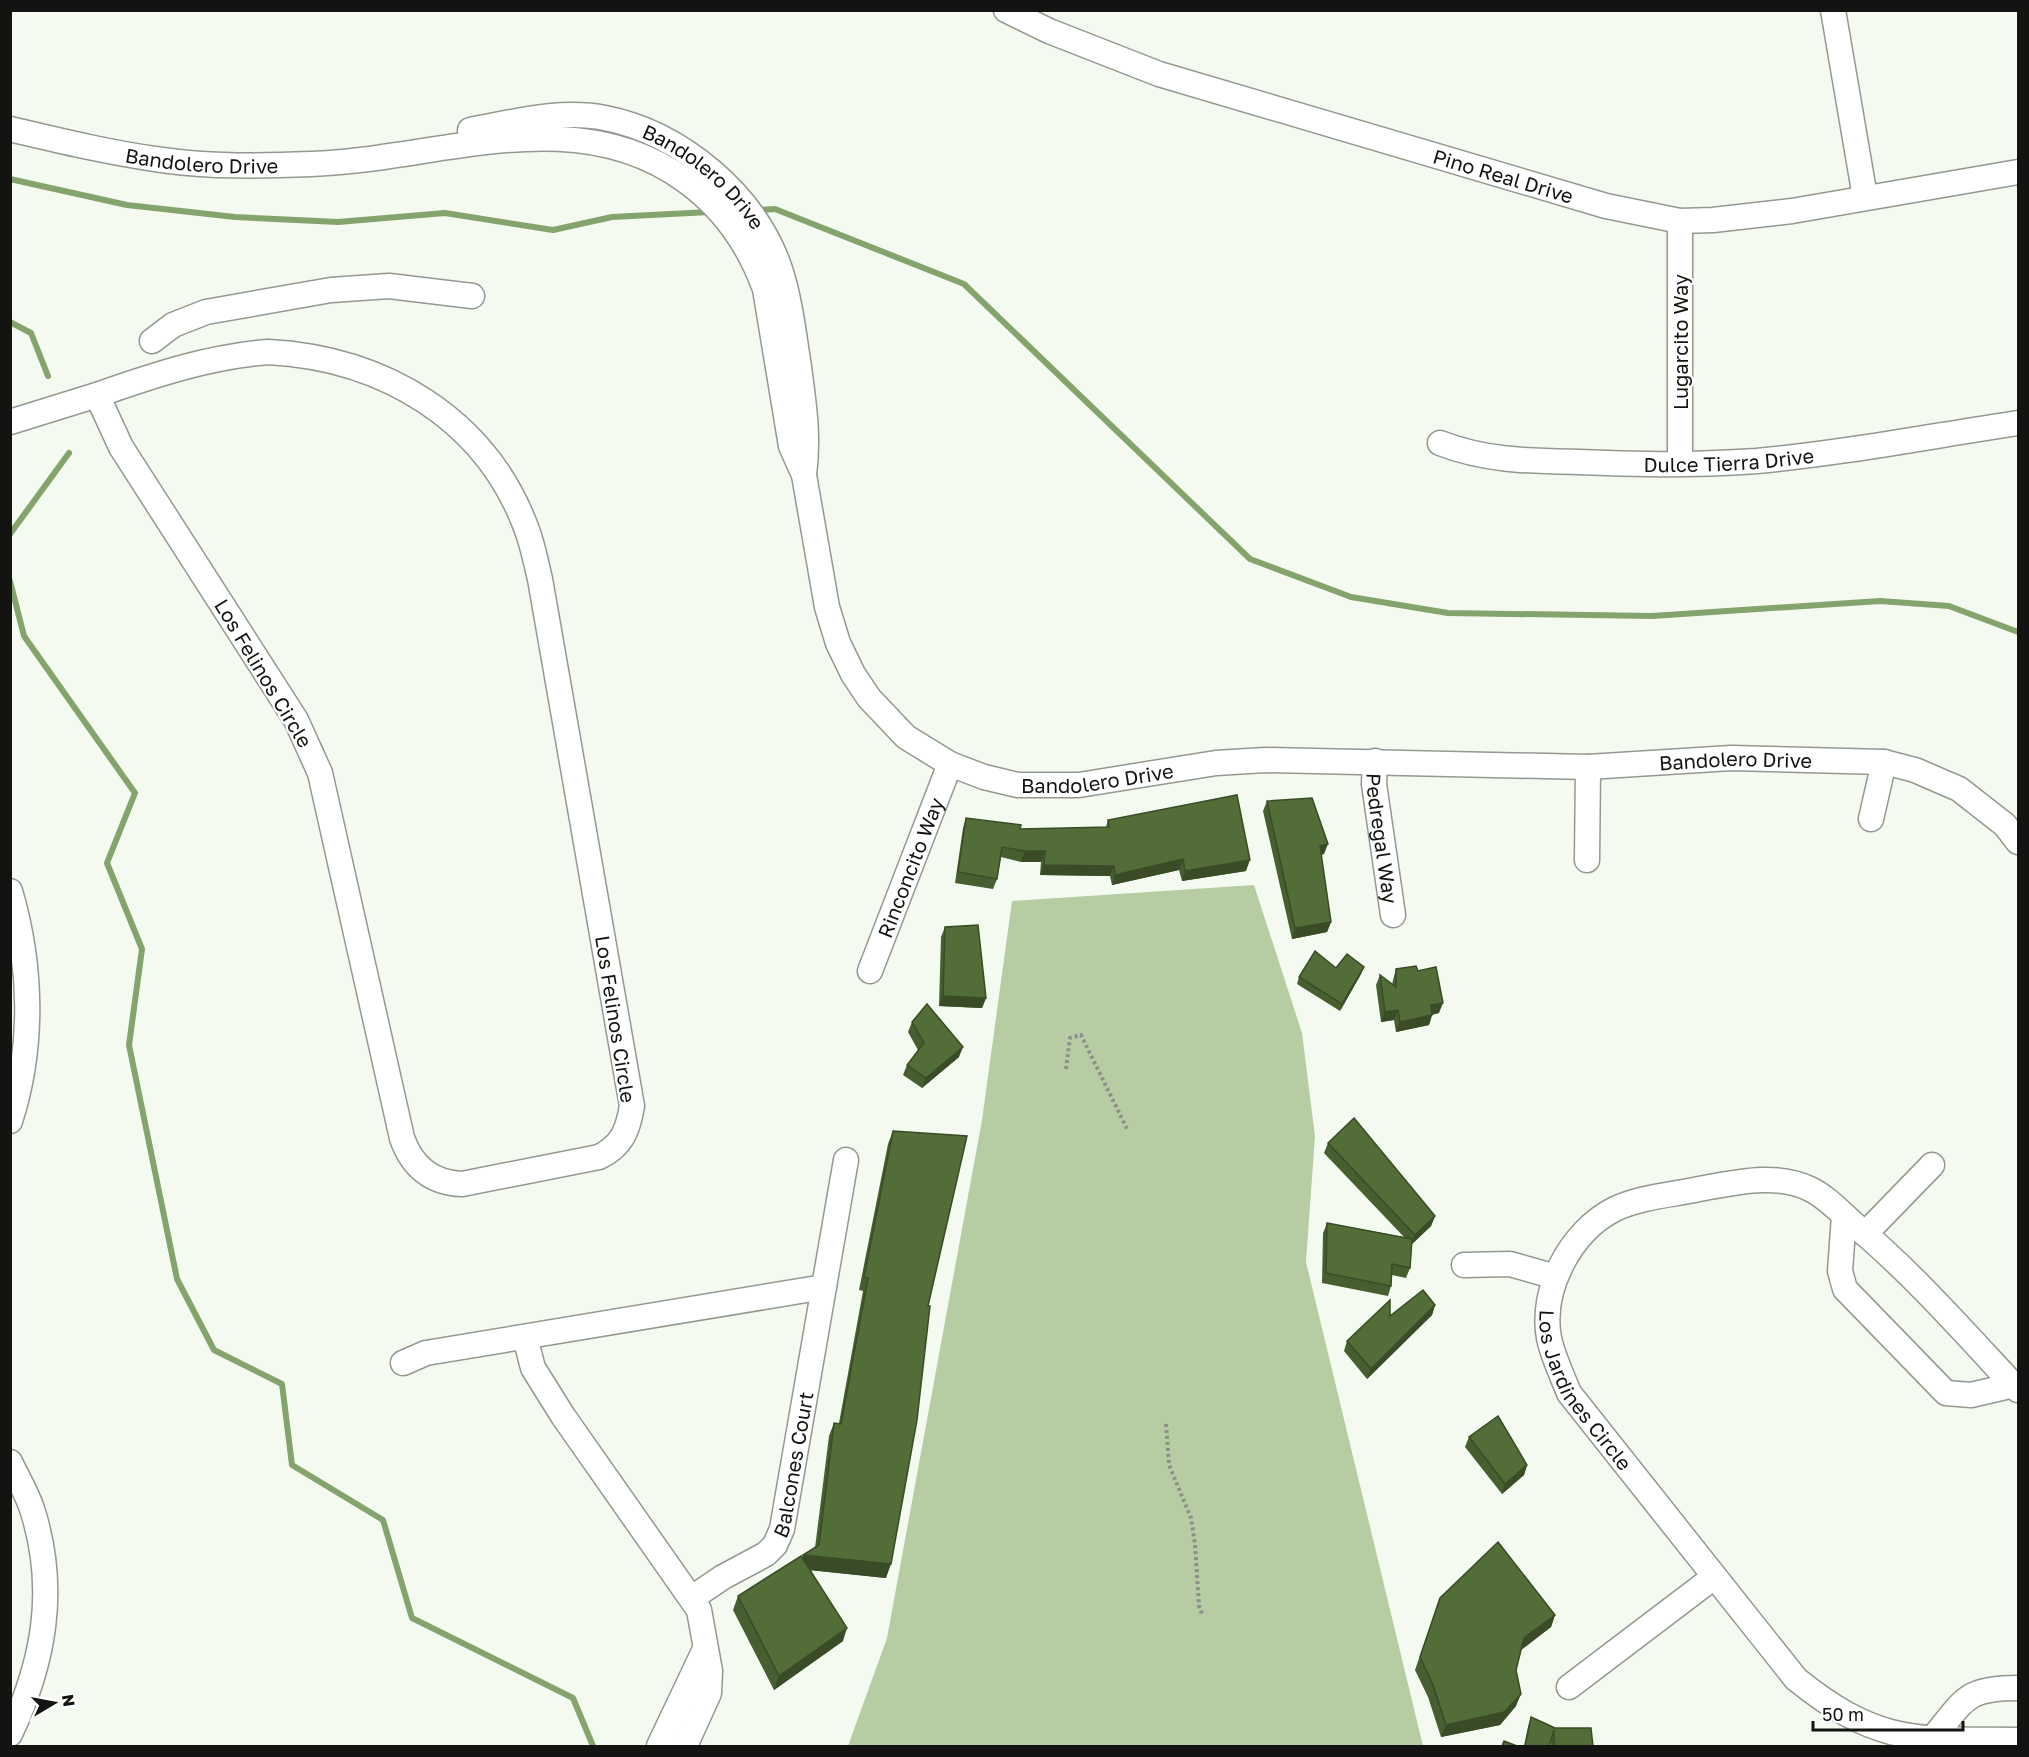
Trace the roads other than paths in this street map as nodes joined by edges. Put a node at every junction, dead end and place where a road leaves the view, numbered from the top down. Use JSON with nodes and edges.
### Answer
{"nodes":[{"id":1,"x":1006,"y":10,"type":"edge"},
{"id":2,"x":1833,"y":10,"type":"edge"},
{"id":3,"x":10,"y":129,"type":"edge"},
{"id":4,"x":396,"y":154,"type":"junction"},
{"id":5,"x":2019,"y":172,"type":"edge"},
{"id":6,"x":1865,"y":196,"type":"junction"},
{"id":7,"x":1680,"y":221,"type":"junction"},
{"id":8,"x":472,"y":296,"type":"dead end"},
{"id":9,"x":162,"y":373,"type":"junction"},
{"id":10,"x":97,"y":395,"type":"junction"},
{"id":11,"x":10,"y":422,"type":"edge"},
{"id":12,"x":2019,"y":423,"type":"edge"},
{"id":13,"x":1440,"y":443,"type":"dead end"},
{"id":14,"x":1680,"y":463,"type":"junction"},
{"id":15,"x":804,"y":475,"type":"junction"},
{"id":16,"x":1376,"y":762,"type":"junction"},
{"id":17,"x":1884,"y":762,"type":"junction"},
{"id":18,"x":950,"y":764,"type":"junction"},
{"id":19,"x":1588,"y":767,"type":"junction"},
{"id":20,"x":1871,"y":819,"type":"dead end"},
{"id":21,"x":2019,"y":842,"type":"edge"},
{"id":22,"x":1587,"y":860,"type":"dead end"},
{"id":23,"x":10,"y":891,"type":"edge"},
{"id":24,"x":1393,"y":915,"type":"dead end"},
{"id":25,"x":870,"y":971,"type":"dead end"},
{"id":26,"x":18,"y":1048,"type":"edge"},
{"id":27,"x":10,"y":1121,"type":"edge"},
{"id":28,"x":846,"y":1160,"type":"dead end"},
{"id":29,"x":1932,"y":1165,"type":"dead end"},
{"id":30,"x":1844,"y":1216,"type":"junction"},
{"id":31,"x":1865,"y":1234,"type":"junction"},
{"id":32,"x":1464,"y":1265,"type":"dead end"},
{"id":33,"x":1556,"y":1277,"type":"junction"},
{"id":34,"x":824,"y":1287,"type":"junction"},
{"id":35,"x":525,"y":1337,"type":"junction"},
{"id":36,"x":403,"y":1363,"type":"dead end"},
{"id":37,"x":2016,"y":1387,"type":"edge"},
{"id":38,"x":10,"y":1462,"type":"edge"},
{"id":39,"x":1714,"y":1577,"type":"junction"},
{"id":40,"x":692,"y":1598,"type":"junction"},
{"id":41,"x":705,"y":1649,"type":"junction"},
{"id":42,"x":1569,"y":1687,"type":"dead end"},
{"id":43,"x":2019,"y":1688,"type":"edge"},
{"id":44,"x":10,"y":1734,"type":"edge"},
{"id":45,"x":1932,"y":1739,"type":"junction"},
{"id":46,"x":2019,"y":1740,"type":"edge"},
{"id":47,"x":658,"y":1746,"type":"edge"},
{"id":48,"x":684,"y":1746,"type":"edge"}],
"edges":[{"from":1,"to":7,"type":"street","name":"Pino Real Drive"},
{"from":2,"to":6,"type":"street"},
{"from":3,"to":4,"type":"street","name":"Bandolero Drive"},
{"from":4,"to":15,"type":"street","name":"Bandolero Drive"},
{"from":4,"to":15,"type":"street","name":"Bandolero Drive"},
{"from":5,"to":6,"type":"street","name":"Pino Real Drive"},
{"from":6,"to":7,"type":"street","name":"Pino Real Drive"},
{"from":7,"to":14,"type":"street","name":"Lugarcito Way"},
{"from":8,"to":9,"type":"street"},
{"from":9,"to":10,"type":"street","name":"Los Felinos Circle"},
{"from":9,"to":10,"type":"street","name":"Los Felinos Circle"},
{"from":10,"to":11,"type":"street","name":"Los Felinos Circle"},
{"from":12,"to":14,"type":"street","name":"Dulce Tierra Drive"},
{"from":13,"to":14,"type":"street","name":"Dulce Tierra Drive"},
{"from":15,"to":18,"type":"street","name":"Bandolero Drive"},
{"from":16,"to":18,"type":"street","name":"Bandolero Drive"},
{"from":16,"to":19,"type":"street","name":"Bandolero Drive"},
{"from":16,"to":24,"type":"street","name":"Pedregal Way"},
{"from":17,"to":19,"type":"street","name":"Bandolero Drive"},
{"from":17,"to":20,"type":"street"},
{"from":17,"to":21,"type":"street","name":"Bandolero Drive"},
{"from":18,"to":25,"type":"street","name":"Rinconcito Way"},
{"from":19,"to":22,"type":"street"},
{"from":23,"to":26,"type":"street"},
{"from":26,"to":27,"type":"street"},
{"from":28,"to":34,"type":"street","name":"Balcones Court"},
{"from":29,"to":31,"type":"street"},
{"from":30,"to":31,"type":"street","name":"Los Jardines Circle"},
{"from":30,"to":33,"type":"street","name":"Los Jardines Circle"},
{"from":30,"to":37,"type":"street"},
{"from":31,"to":37,"type":"street","name":"Los Jardines Circle"},
{"from":32,"to":33,"type":"street"},
{"from":33,"to":39,"type":"street","name":"Los Jardines Circle"},
{"from":34,"to":35,"type":"street"},
{"from":34,"to":40,"type":"street","name":"Balcones Court"},
{"from":35,"to":36,"type":"street"},
{"from":35,"to":40,"type":"street"},
{"from":38,"to":44,"type":"street"},
{"from":39,"to":42,"type":"street"},
{"from":39,"to":45,"type":"street","name":"Los Jardines Circle"},
{"from":40,"to":41,"type":"street"},
{"from":41,"to":47,"type":"street"},
{"from":41,"to":48,"type":"street"},
{"from":43,"to":45,"type":"street"},
{"from":45,"to":46,"type":"street","name":"Los Jardines Circle"}]}
